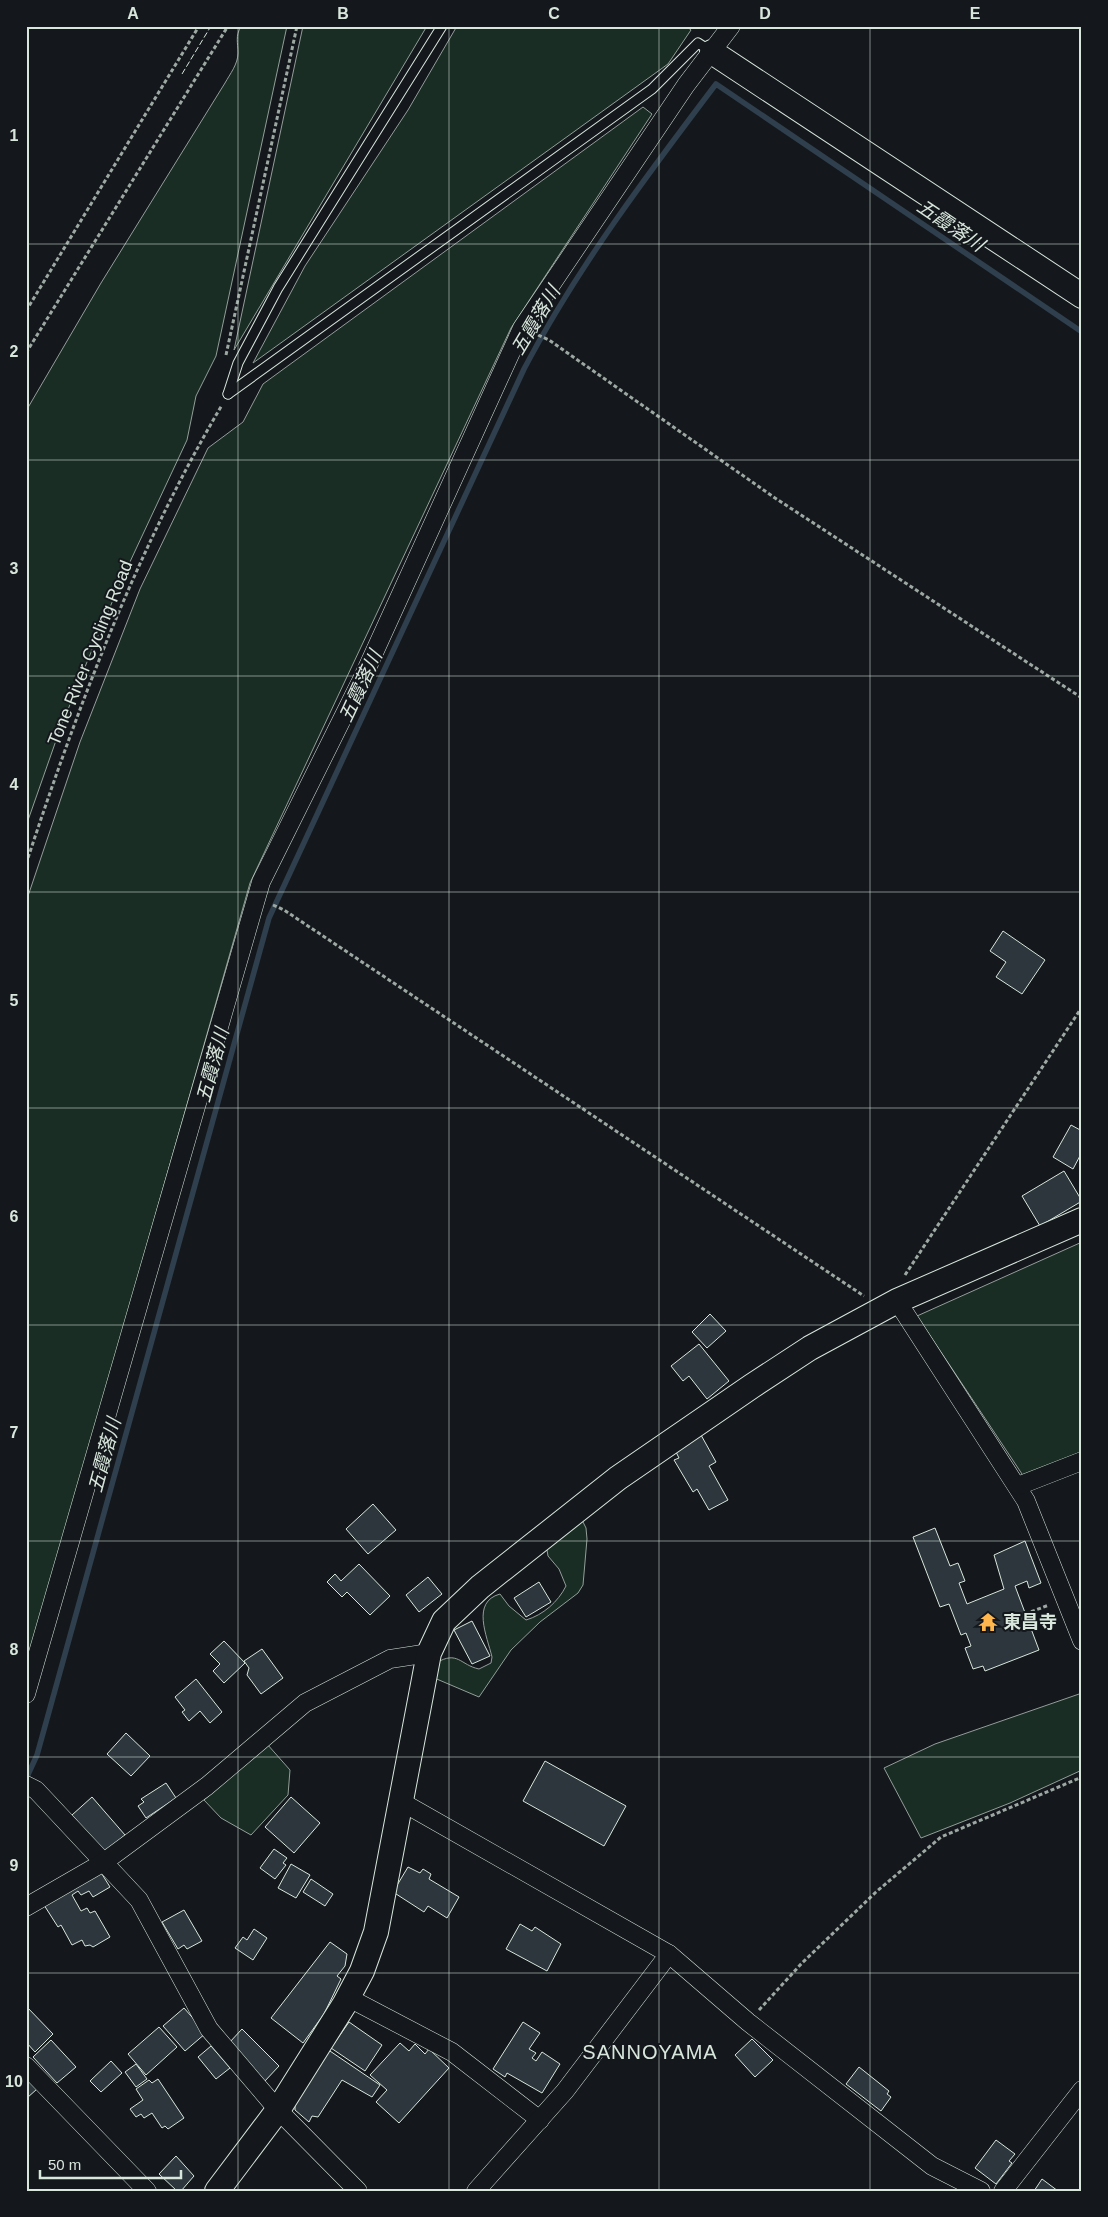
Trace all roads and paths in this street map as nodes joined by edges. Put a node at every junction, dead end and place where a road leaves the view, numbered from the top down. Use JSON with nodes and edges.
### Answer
{"nodes":[{"id":1,"x":199,"y":26,"type":"edge"},
{"id":2,"x":228,"y":26,"type":"edge"},
{"id":3,"x":297,"y":26,"type":"edge"},
{"id":4,"x":442,"y":26,"type":"edge"},
{"id":5,"x":731,"y":26,"type":"edge"},
{"id":6,"x":712,"y":52,"type":"junction"},
{"id":7,"x":1082,"y":296,"type":"edge"},
{"id":8,"x":26,"y":311,"type":"edge"},
{"id":9,"x":548,"y":340,"type":"dead end"},
{"id":10,"x":26,"y":353,"type":"edge"},
{"id":11,"x":226,"y":356,"type":"dead end"},
{"id":12,"x":228,"y":394,"type":"junction"},
{"id":13,"x":1082,"y":698,"type":"edge"},
{"id":14,"x":26,"y":864,"type":"edge"},
{"id":15,"x":284,"y":910,"type":"dead end"},
{"id":16,"x":1082,"y":1007,"type":"edge"},
{"id":17,"x":1079,"y":1224,"type":"edge"},
{"id":18,"x":897,"y":1301,"type":"junction"},
{"id":19,"x":1082,"y":1460,"type":"edge"},
{"id":20,"x":1018,"y":1486,"type":"junction"},
{"id":21,"x":1082,"y":1641,"type":"edge"},
{"id":22,"x":429,"y":1653,"type":"junction"},
{"id":23,"x":26,"y":1694,"type":"edge"},
{"id":24,"x":1082,"y":1777,"type":"edge"},
{"id":25,"x":31,"y":1787,"type":"edge"},
{"id":26,"x":400,"y":1801,"type":"junction"},
{"id":27,"x":104,"y":1862,"type":"junction"},
{"id":28,"x":26,"y":1907,"type":"edge"},
{"id":29,"x":669,"y":1954,"type":"junction"},
{"id":30,"x":348,"y":1998,"type":"junction"},
{"id":31,"x":748,"y":2022,"type":"junction"},
{"id":32,"x":26,"y":2066,"type":"edge"},
{"id":33,"x":1082,"y":2090,"type":"edge"},
{"id":34,"x":278,"y":2110,"type":"junction"},
{"id":35,"x":540,"y":2120,"type":"junction"},
{"id":36,"x":147,"y":2191,"type":"edge"},
{"id":37,"x":217,"y":2191,"type":"edge"},
{"id":38,"x":358,"y":2191,"type":"edge"},
{"id":39,"x":476,"y":2191,"type":"edge"},
{"id":40,"x":981,"y":2191,"type":"edge"},
{"id":41,"x":1004,"y":2191,"type":"edge"}],
"edges":[{"from":1,"to":8,"type":"path"},
{"from":2,"to":10,"type":"path"},
{"from":3,"to":11,"type":"path"},
{"from":4,"to":12,"type":"lane"},
{"from":5,"to":6,"type":"street"},
{"from":6,"to":7,"type":"street"},
{"from":6,"to":12,"type":"lane"},
{"from":6,"to":23,"type":"street"},
{"from":9,"to":13,"type":"path"},
{"from":12,"to":14,"type":"path","name":"Tone River Cycling Road"},
{"from":15,"to":18,"type":"path"},
{"from":16,"to":18,"type":"path"},
{"from":17,"to":18,"type":"street"},
{"from":18,"to":20,"type":"street"},
{"from":18,"to":22,"type":"street"},
{"from":19,"to":20,"type":"street"},
{"from":20,"to":21,"type":"street"},
{"from":22,"to":26,"type":"street"},
{"from":22,"to":27,"type":"street"},
{"from":24,"to":31,"type":"path"},
{"from":25,"to":27,"type":"street"},
{"from":26,"to":29,"type":"street"},
{"from":26,"to":30,"type":"street"},
{"from":27,"to":28,"type":"street"},
{"from":27,"to":34,"type":"street"},
{"from":29,"to":31,"type":"street"},
{"from":29,"to":35,"type":"street"},
{"from":30,"to":34,"type":"street"},
{"from":30,"to":35,"type":"street"},
{"from":31,"to":40,"type":"street"},
{"from":32,"to":36,"type":"street"},
{"from":33,"to":41,"type":"street"},
{"from":34,"to":37,"type":"street"},
{"from":34,"to":38,"type":"street"},
{"from":35,"to":39,"type":"street"}]}
